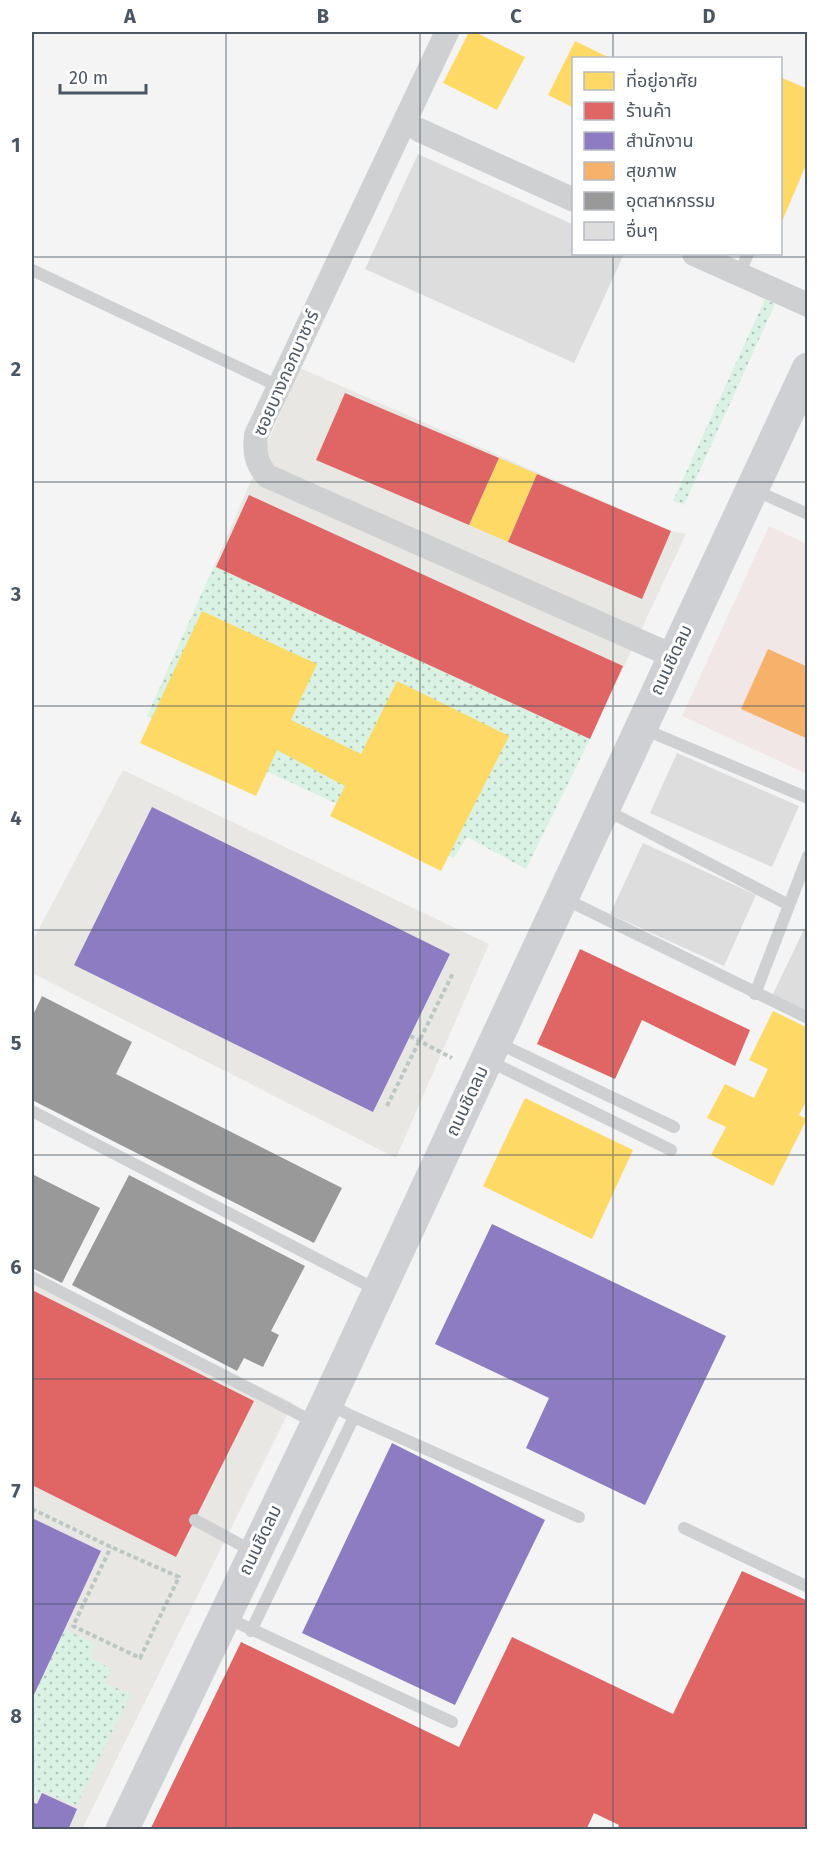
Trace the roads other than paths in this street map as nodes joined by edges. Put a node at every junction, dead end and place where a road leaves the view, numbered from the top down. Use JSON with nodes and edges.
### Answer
{"nodes":[{"id":1,"x":447,"y":32,"type":"edge"},
{"id":2,"x":419,"y":130,"type":"dead end"},
{"id":3,"x":572,"y":200,"type":"edge"},
{"id":4,"x":699,"y":255,"type":"edge"},
{"id":5,"x":743,"y":264,"type":"edge"},
{"id":6,"x":32,"y":270,"type":"edge"},
{"id":7,"x":807,"y":305,"type":"edge"},
{"id":8,"x":807,"y":369,"type":"edge"},
{"id":9,"x":278,"y":386,"type":"junction"},
{"id":10,"x":751,"y":489,"type":"junction"},
{"id":11,"x":807,"y":514,"type":"edge"},
{"id":12,"x":673,"y":656,"type":"junction"},
{"id":13,"x":640,"y":728,"type":"junction"},
{"id":14,"x":807,"y":798,"type":"edge"},
{"id":15,"x":602,"y":808,"type":"junction"},
{"id":16,"x":807,"y":856,"type":"edge"},
{"id":17,"x":561,"y":897,"type":"junction"},
{"id":18,"x":789,"y":905,"type":"junction"},
{"id":19,"x":756,"y":994,"type":"junction"},
{"id":20,"x":807,"y":1018,"type":"edge"},
{"id":21,"x":490,"y":1051,"type":"junction"},
{"id":22,"x":32,"y":1111,"type":"edge"},
{"id":23,"x":674,"y":1127,"type":"dead end"},
{"id":24,"x":671,"y":1150,"type":"dead end"},
{"id":25,"x":32,"y":1277,"type":"edge"},
{"id":26,"x":378,"y":1291,"type":"junction"},
{"id":27,"x":333,"y":1414,"type":"junction"},
{"id":28,"x":579,"y":1517,"type":"dead end"},
{"id":29,"x":195,"y":1520,"type":"dead end"},
{"id":30,"x":684,"y":1528,"type":"dead end"},
{"id":31,"x":254,"y":1552,"type":"junction"},
{"id":32,"x":807,"y":1587,"type":"edge"},
{"id":33,"x":237,"y":1624,"type":"junction"},
{"id":34,"x":452,"y":1722,"type":"dead end"},
{"id":35,"x":122,"y":1830,"type":"edge"}],
"edges":[{"from":1,"to":9,"type":"street","name":"ซอยบางกอกบาซาร์"},
{"from":2,"to":3,"type":"street"},
{"from":4,"to":5,"type":"street"},
{"from":5,"to":7,"type":"street"},
{"from":6,"to":9,"type":"lane"},
{"from":8,"to":10,"type":"street","name":"ถนนชิดลม"},
{"from":9,"to":12,"type":"street","name":"ซอยบางกอกบาซาร์"},
{"from":10,"to":11,"type":"lane"},
{"from":10,"to":12,"type":"street","name":"ถนนชิดลม"},
{"from":12,"to":13,"type":"street","name":"ถนนชิดลม"},
{"from":13,"to":14,"type":"lane"},
{"from":13,"to":15,"type":"street","name":"ถนนชิดลม"},
{"from":15,"to":17,"type":"street","name":"ถนนชิดลม"},
{"from":15,"to":18,"type":"lane"},
{"from":16,"to":18,"type":"lane"},
{"from":17,"to":19,"type":"lane"},
{"from":17,"to":21,"type":"street","name":"ถนนชิดลม"},
{"from":18,"to":19,"type":"lane"},
{"from":19,"to":20,"type":"lane"},
{"from":21,"to":23,"type":"lane"},
{"from":21,"to":24,"type":"lane"},
{"from":21,"to":26,"type":"street","name":"ถนนชิดลม"},
{"from":22,"to":26,"type":"lane"},
{"from":25,"to":27,"type":"lane"},
{"from":26,"to":27,"type":"street","name":"ถนนชิดลม"},
{"from":27,"to":28,"type":"lane"},
{"from":27,"to":31,"type":"street","name":"ถนนชิดลม"},
{"from":27,"to":33,"type":"lane"},
{"from":29,"to":31,"type":"lane"},
{"from":30,"to":32,"type":"lane"},
{"from":31,"to":33,"type":"street","name":"ถนนชิดลม"},
{"from":33,"to":34,"type":"lane"},
{"from":33,"to":35,"type":"street","name":"ถนนชิดลม"}]}
